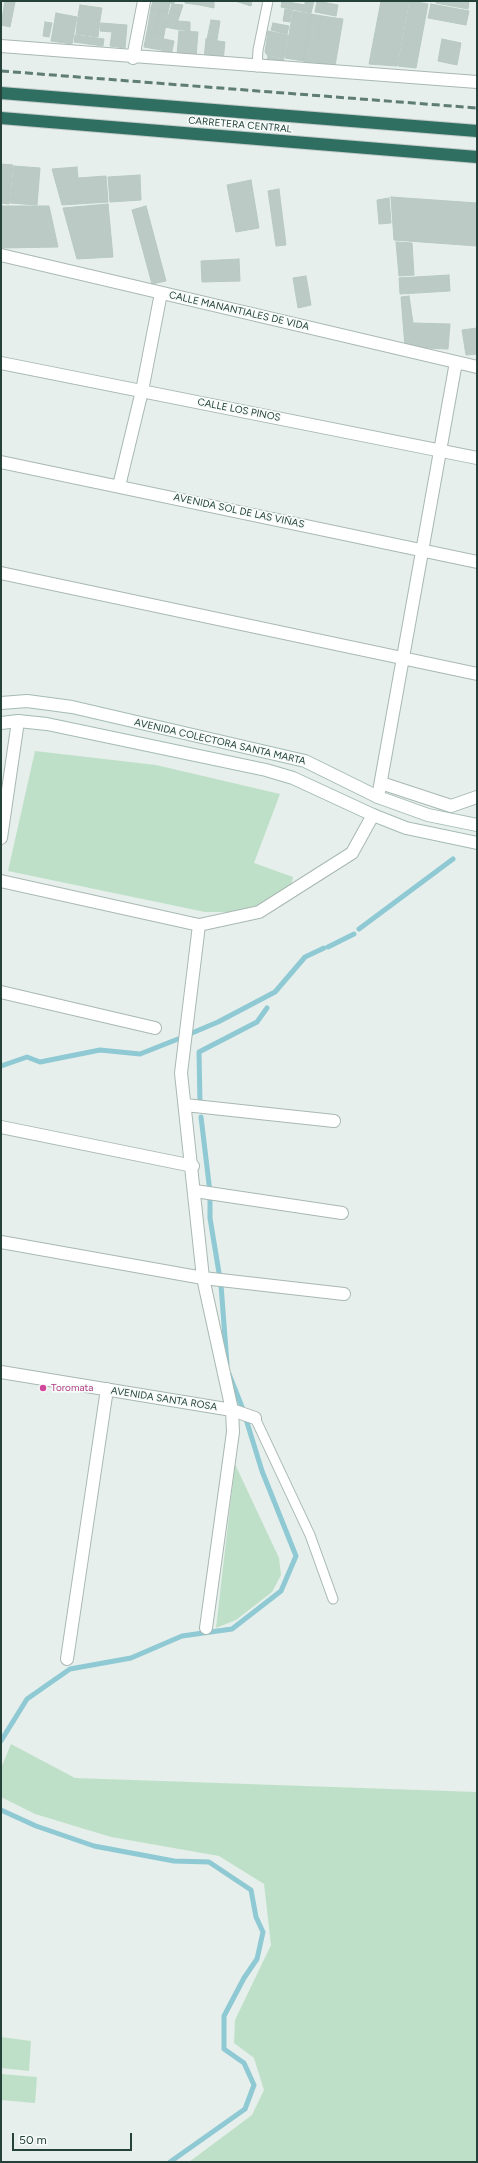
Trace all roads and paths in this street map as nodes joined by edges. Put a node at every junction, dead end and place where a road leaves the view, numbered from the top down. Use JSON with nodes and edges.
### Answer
{"nodes":[{"id":1,"x":144,"y":1,"type":"edge"},
{"id":2,"x":268,"y":1,"type":"edge"},
{"id":3,"x":1,"y":46,"type":"edge"},
{"id":4,"x":133,"y":58,"type":"junction"},
{"id":5,"x":257,"y":67,"type":"junction"},
{"id":6,"x":477,"y":79,"type":"edge"},
{"id":7,"x":1,"y":93,"type":"edge"},
{"id":8,"x":1,"y":118,"type":"edge"},
{"id":9,"x":477,"y":131,"type":"edge"},
{"id":10,"x":477,"y":157,"type":"edge"},
{"id":11,"x":1,"y":255,"type":"edge"},
{"id":12,"x":161,"y":293,"type":"junction"},
{"id":13,"x":456,"y":362,"type":"junction"},
{"id":14,"x":1,"y":363,"type":"edge"},
{"id":15,"x":477,"y":367,"type":"edge"},
{"id":16,"x":142,"y":391,"type":"junction"},
{"id":17,"x":440,"y":451,"type":"junction"},
{"id":18,"x":477,"y":458,"type":"edge"},
{"id":19,"x":1,"y":462,"type":"edge"},
{"id":20,"x":119,"y":486,"type":"junction"},
{"id":21,"x":422,"y":551,"type":"junction"},
{"id":22,"x":477,"y":562,"type":"edge"},
{"id":23,"x":1,"y":572,"type":"edge"},
{"id":24,"x":403,"y":659,"type":"junction"},
{"id":25,"x":477,"y":674,"type":"edge"},
{"id":26,"x":1,"y":704,"type":"edge"},
{"id":27,"x":18,"y":721,"type":"junction"},
{"id":28,"x":1,"y":723,"type":"edge"},
{"id":29,"x":381,"y":783,"type":"junction"},
{"id":30,"x":378,"y":797,"type":"junction"},
{"id":31,"x":477,"y":797,"type":"edge"},
{"id":32,"x":373,"y":815,"type":"junction"},
{"id":33,"x":477,"y":825,"type":"edge"},
{"id":34,"x":1,"y":838,"type":"edge"},
{"id":35,"x":477,"y":843,"type":"edge"},
{"id":36,"x":1,"y":881,"type":"edge"},
{"id":37,"x":199,"y":925,"type":"junction"},
{"id":38,"x":1,"y":992,"type":"edge"},
{"id":39,"x":155,"y":1028,"type":"dead end"},
{"id":40,"x":185,"y":1105,"type":"junction"},
{"id":41,"x":334,"y":1121,"type":"dead end"},
{"id":42,"x":1,"y":1127,"type":"edge"},
{"id":43,"x":192,"y":1166,"type":"junction"},
{"id":44,"x":195,"y":1191,"type":"junction"},
{"id":45,"x":342,"y":1213,"type":"dead end"},
{"id":46,"x":1,"y":1242,"type":"edge"},
{"id":47,"x":203,"y":1278,"type":"junction"},
{"id":48,"x":344,"y":1294,"type":"dead end"},
{"id":49,"x":1,"y":1372,"type":"edge"},
{"id":50,"x":107,"y":1389,"type":"junction"},
{"id":51,"x":232,"y":1410,"type":"junction"},
{"id":52,"x":255,"y":1418,"type":"joint"},
{"id":53,"x":333,"y":1599,"type":"dead end"},
{"id":54,"x":206,"y":1628,"type":"dead end"},
{"id":55,"x":67,"y":1659,"type":"dead end"}],
"edges":[{"from":1,"to":4,"type":"street"},
{"from":2,"to":5,"type":"lane"},
{"from":3,"to":4,"type":"street"},
{"from":4,"to":5,"type":"street"},
{"from":5,"to":6,"type":"street"},
{"from":7,"to":9,"type":"highway","name":"CARRETERA CENTRAL"},
{"from":8,"to":10,"type":"highway","name":"CARRETERA CENTRAL"},
{"from":11,"to":12,"type":"street","name":"CALLE MANANTIALES DE VIDA"},
{"from":12,"to":13,"type":"street","name":"CALLE MANANTIALES DE VIDA"},
{"from":12,"to":16,"type":"street"},
{"from":13,"to":15,"type":"street","name":"CALLE MANANTIALES DE VIDA"},
{"from":13,"to":17,"type":"street"},
{"from":14,"to":16,"type":"street","name":"CALLE LOS PINOS"},
{"from":16,"to":17,"type":"street","name":"CALLE LOS PINOS"},
{"from":16,"to":20,"type":"street"},
{"from":17,"to":18,"type":"street","name":"CALLE LOS PINOS"},
{"from":17,"to":21,"type":"street"},
{"from":19,"to":20,"type":"street","name":"AVENIDA SOL DE LAS VIÑAS"},
{"from":20,"to":21,"type":"street","name":"AVENIDA SOL DE LAS VIÑAS"},
{"from":21,"to":22,"type":"street","name":"AVENIDA SOL DE LAS VIÑAS"},
{"from":21,"to":24,"type":"street"},
{"from":23,"to":24,"type":"street"},
{"from":24,"to":25,"type":"street"},
{"from":24,"to":29,"type":"street"},
{"from":26,"to":30,"type":"street","name":"AVENIDA COLECTORA SANTA MARTA"},
{"from":27,"to":28,"type":"street","name":"AVENIDA COLECTORA SANTA MARTA"},
{"from":27,"to":32,"type":"street","name":"AVENIDA COLECTORA SANTA MARTA"},
{"from":27,"to":34,"type":"street"},
{"from":29,"to":30,"type":"street"},
{"from":29,"to":31,"type":"street"},
{"from":30,"to":33,"type":"street","name":"AVENIDA COLECTORA SANTA MARTA"},
{"from":32,"to":35,"type":"street","name":"AVENIDA COLECTORA SANTA MARTA"},
{"from":32,"to":37,"type":"street"},
{"from":36,"to":37,"type":"street"},
{"from":37,"to":40,"type":"street"},
{"from":38,"to":39,"type":"street"},
{"from":40,"to":41,"type":"street"},
{"from":40,"to":43,"type":"street"},
{"from":42,"to":43,"type":"street"},
{"from":43,"to":44,"type":"street"},
{"from":44,"to":45,"type":"street"},
{"from":44,"to":47,"type":"street"},
{"from":46,"to":47,"type":"street"},
{"from":47,"to":48,"type":"street"},
{"from":47,"to":51,"type":"street"},
{"from":49,"to":50,"type":"street","name":"AVENIDA SANTA ROSA"},
{"from":50,"to":51,"type":"street","name":"AVENIDA SANTA ROSA"},
{"from":50,"to":55,"type":"street"},
{"from":51,"to":52,"type":"street","name":"AVENIDA SANTA ROSA"},
{"from":51,"to":54,"type":"street"},
{"from":52,"to":53,"type":"lane"}]}
